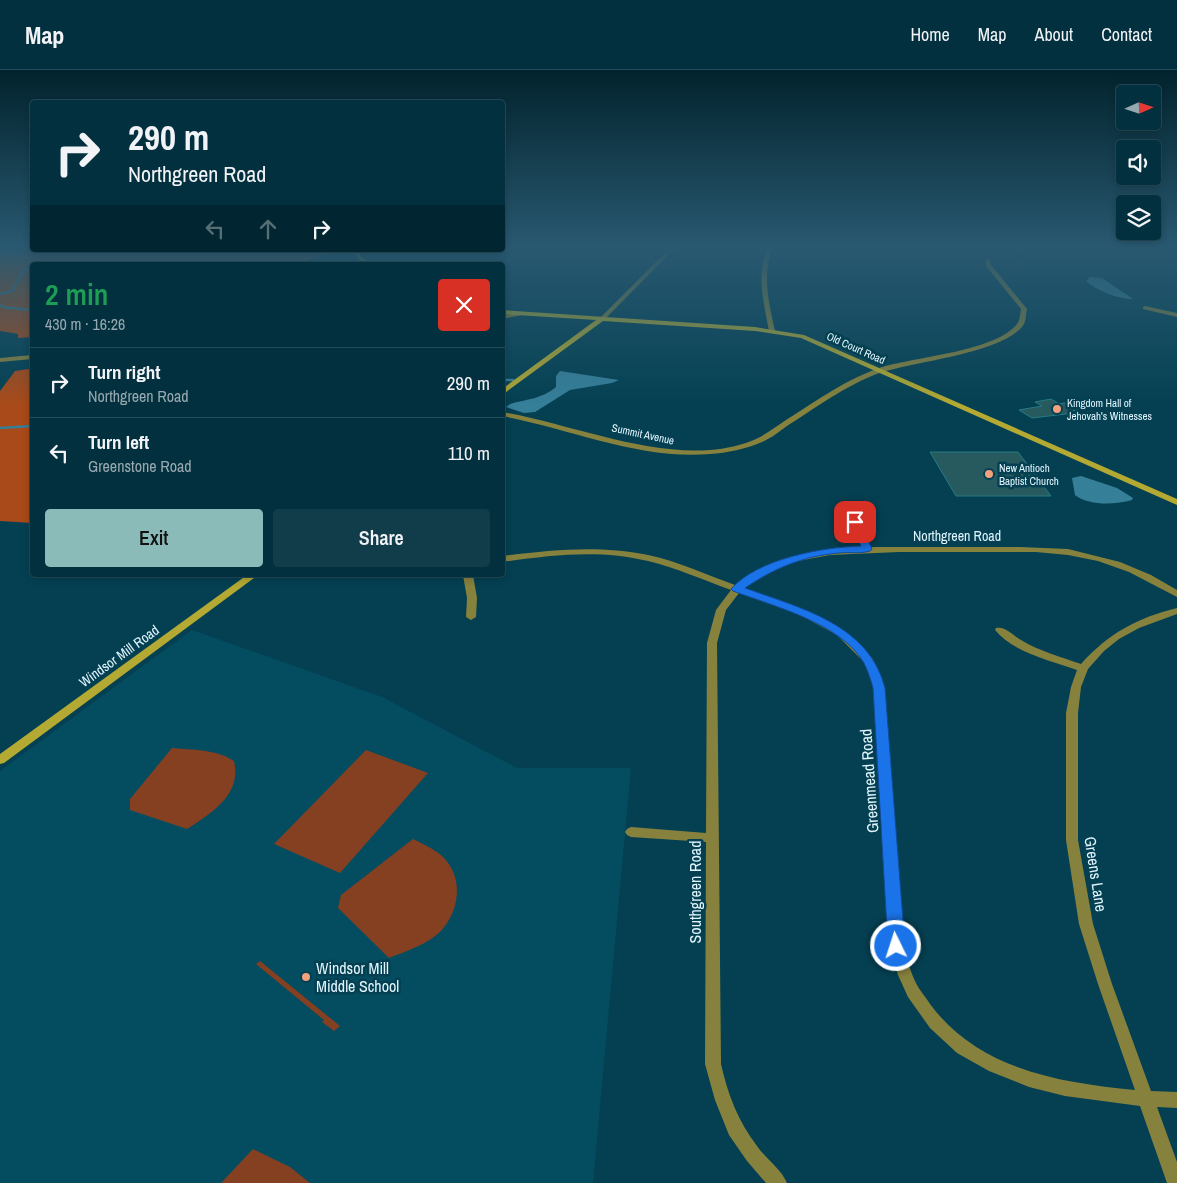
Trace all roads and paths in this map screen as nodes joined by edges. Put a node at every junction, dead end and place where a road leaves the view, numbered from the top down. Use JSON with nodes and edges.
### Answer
{"nodes":[{"id":1,"x":620,"y":301,"type":"edge"},
{"id":2,"x":767,"y":301,"type":"edge"},
{"id":3,"x":1017,"y":301,"type":"edge"},
{"id":4,"x":1145,"y":308,"type":"dead end"},
{"id":5,"x":505,"y":312,"type":"edge"},
{"id":6,"x":520,"y":314,"type":"junction"},
{"id":7,"x":1177,"y":315,"type":"edge"},
{"id":8,"x":505,"y":316,"type":"edge"},
{"id":9,"x":603,"y":318,"type":"junction"},
{"id":10,"x":772,"y":331,"type":"junction"},
{"id":11,"x":30,"y":357,"type":"edge"},
{"id":12,"x":0,"y":360,"type":"edge"},
{"id":13,"x":880,"y":370,"type":"junction"},
{"id":14,"x":505,"y":391,"type":"edge"},
{"id":15,"x":505,"y":415,"type":"edge"},
{"id":16,"x":1177,"y":502,"type":"edge"},
{"id":17,"x":855,"y":522,"type":"dead end"},
{"id":18,"x":867,"y":549,"type":"junction"},
{"id":19,"x":505,"y":559,"type":"edge"},
{"id":20,"x":250,"y":577,"type":"edge"},
{"id":21,"x":468,"y":577,"type":"edge"},
{"id":22,"x":736,"y":589,"type":"junction"},
{"id":23,"x":1177,"y":594,"type":"edge"},
{"id":24,"x":1177,"y":611,"type":"edge"},
{"id":25,"x":471,"y":617,"type":"dead end"},
{"id":26,"x":1000,"y":630,"type":"dead end"},
{"id":27,"x":1083,"y":668,"type":"junction"},
{"id":28,"x":0,"y":760,"type":"edge"},
{"id":29,"x":631,"y":832,"type":"dead end"},
{"id":30,"x":712,"y":838,"type":"junction"},
{"id":31,"x":1147,"y":1099,"type":"junction"},
{"id":32,"x":1177,"y":1100,"type":"edge"},
{"id":33,"x":778,"y":1183,"type":"edge"},
{"id":34,"x":1176,"y":1183,"type":"edge"}],
"edges":[{"from":1,"to":9,"type":"street"},
{"from":2,"to":10,"type":"street"},
{"from":3,"to":13,"type":"street","name":"Summit Avenue"},
{"from":4,"to":7,"type":"street"},
{"from":5,"to":6,"type":"main road","name":"Old Court Road"},
{"from":6,"to":8,"type":"street"},
{"from":6,"to":9,"type":"main road","name":"Old Court Road"},
{"from":9,"to":10,"type":"main road","name":"Old Court Road"},
{"from":9,"to":14,"type":"main road"},
{"from":10,"to":13,"type":"main road","name":"Old Court Road"},
{"from":11,"to":12,"type":"street"},
{"from":13,"to":15,"type":"street","name":"Summit Avenue"},
{"from":13,"to":16,"type":"main road","name":"Old Court Road"},
{"from":17,"to":18,"type":"street"},
{"from":18,"to":22,"type":"street","name":"Northgreen Road"},
{"from":18,"to":23,"type":"street","name":"Northgreen Road"},
{"from":19,"to":22,"type":"street","name":"Greenmead Road"},
{"from":20,"to":28,"type":"main road","name":"Windsor Mill Road"},
{"from":21,"to":25,"type":"street"},
{"from":22,"to":30,"type":"street","name":"Southgreen Road"},
{"from":22,"to":31,"type":"street","name":"Greenmead Road"},
{"from":24,"to":27,"type":"street","name":"Greens Lane"},
{"from":26,"to":27,"type":"street"},
{"from":27,"to":31,"type":"street","name":"Greens Lane"},
{"from":29,"to":30,"type":"street"},
{"from":30,"to":33,"type":"street","name":"Southgreen Road"},
{"from":31,"to":32,"type":"street","name":"Greenmead Road"},
{"from":31,"to":34,"type":"street","name":"Greens Lane"}]}
